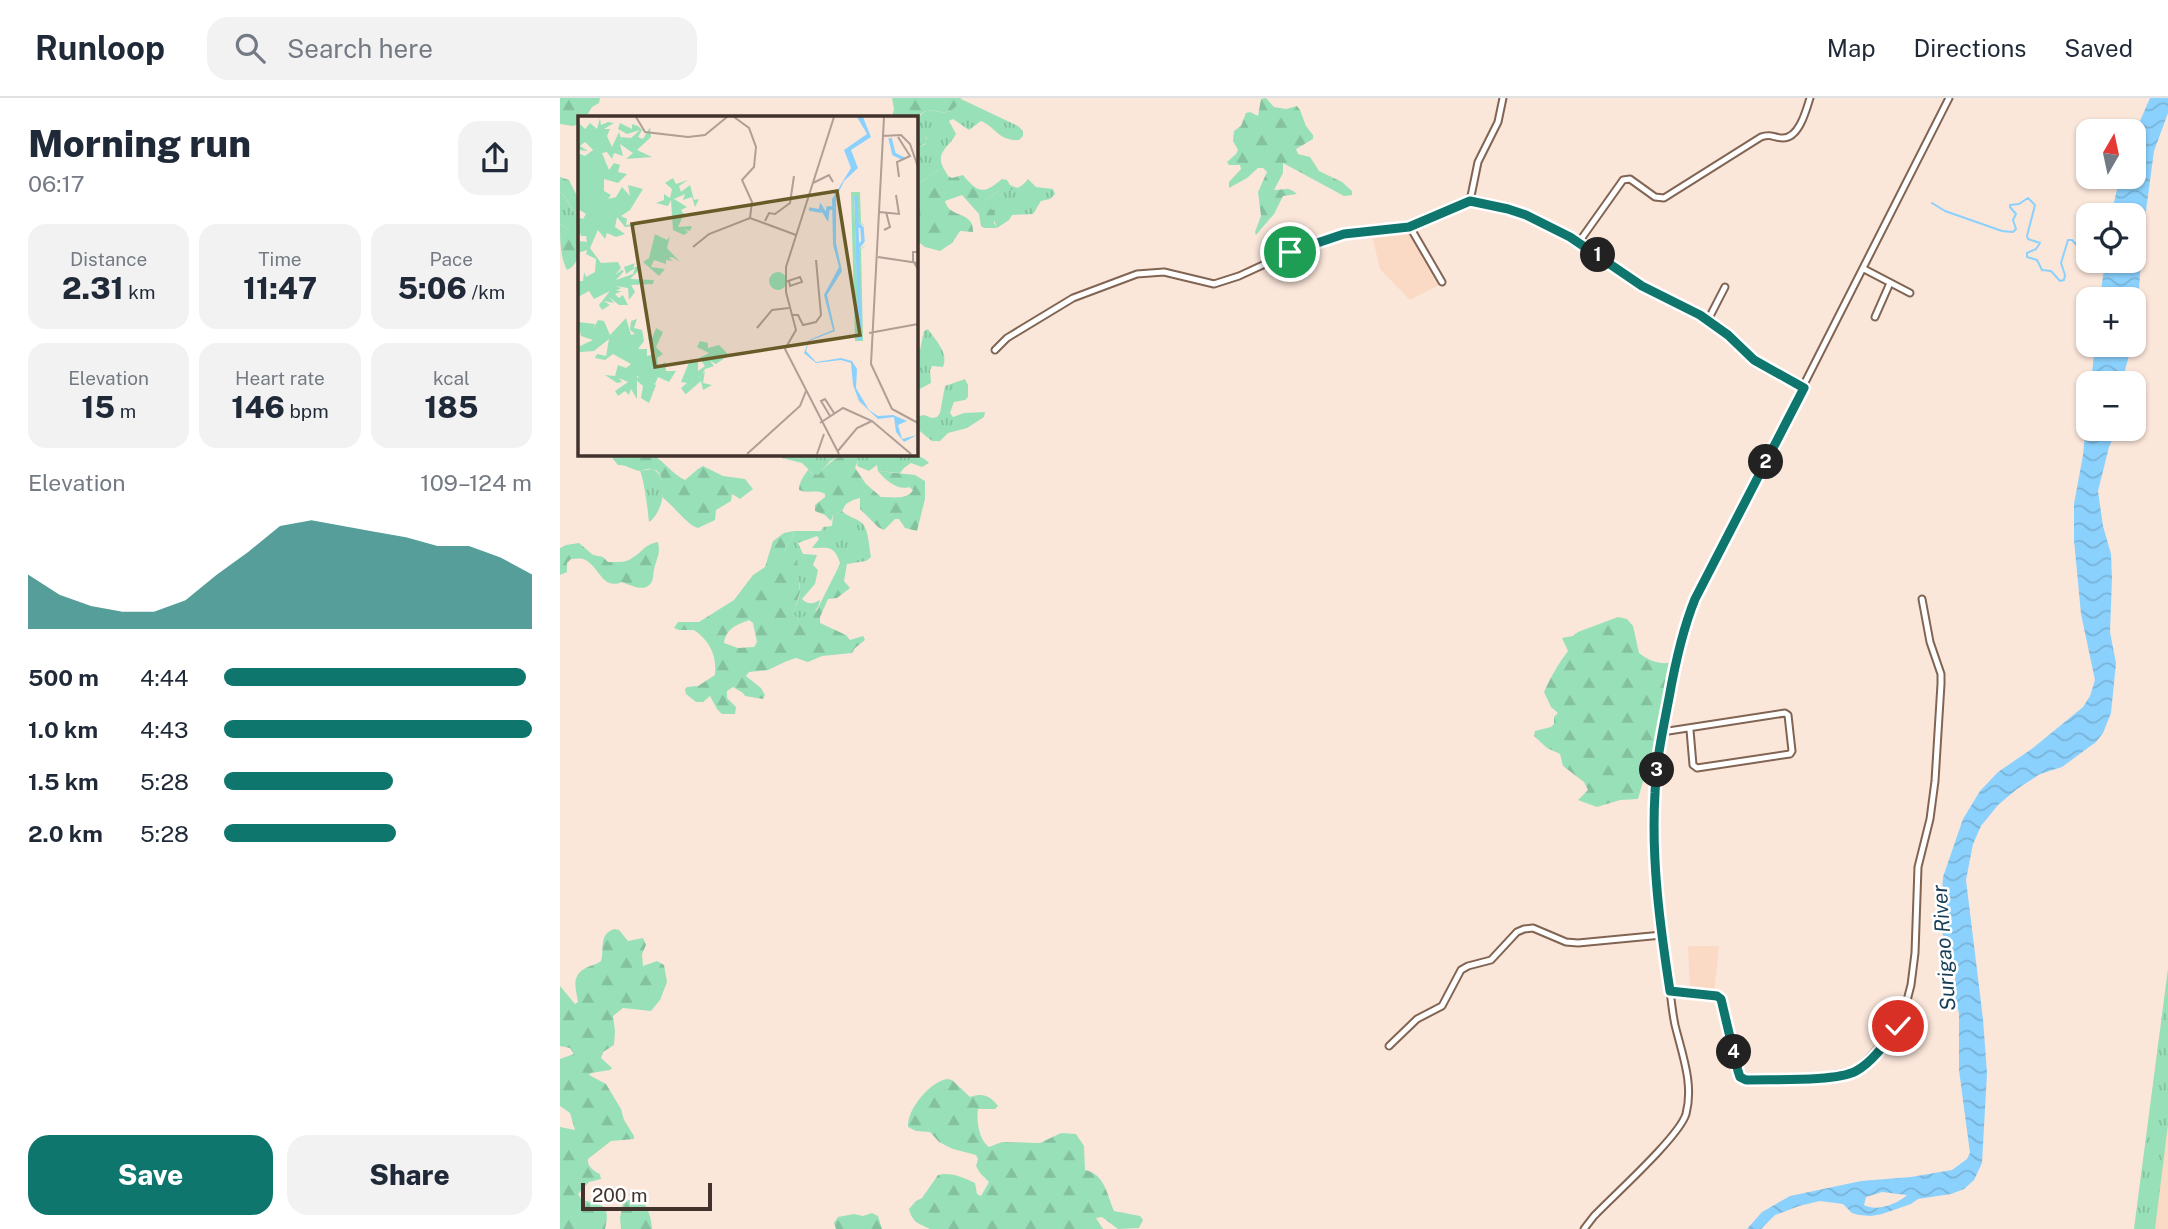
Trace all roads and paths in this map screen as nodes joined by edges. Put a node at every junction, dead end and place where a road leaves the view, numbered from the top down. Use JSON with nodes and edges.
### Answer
{"nodes":[{"id":1,"x":1503,"y":98,"type":"edge"},
{"id":2,"x":1810,"y":98,"type":"edge"},
{"id":3,"x":1950,"y":98,"type":"edge"},
{"id":4,"x":1470,"y":201,"type":"junction"},
{"id":5,"x":1409,"y":227,"type":"junction"},
{"id":6,"x":1579,"y":242,"type":"junction"},
{"id":7,"x":1864,"y":269,"type":"junction"},
{"id":8,"x":1442,"y":282,"type":"dead end"},
{"id":9,"x":1890,"y":283,"type":"junction"},
{"id":10,"x":1725,"y":287,"type":"dead end"},
{"id":11,"x":1910,"y":293,"type":"dead end"},
{"id":12,"x":1875,"y":317,"type":"dead end"},
{"id":13,"x":1708,"y":320,"type":"junction"},
{"id":14,"x":995,"y":350,"type":"dead end"},
{"id":15,"x":1804,"y":388,"type":"junction"},
{"id":16,"x":1922,"y":599,"type":"dead end"},
{"id":17,"x":1690,"y":730,"type":"junction"},
{"id":18,"x":1662,"y":732,"type":"junction"},
{"id":19,"x":1662,"y":935,"type":"junction"},
{"id":20,"x":1670,"y":991,"type":"junction"},
{"id":21,"x":1389,"y":1046,"type":"dead end"},
{"id":22,"x":1584,"y":1229,"type":"edge"}],
"edges":[{"from":1,"to":4,"type":"street"},
{"from":2,"to":6,"type":"street"},
{"from":3,"to":7,"type":"street"},
{"from":4,"to":5,"type":"street"},
{"from":4,"to":6,"type":"street"},
{"from":5,"to":8,"type":"street"},
{"from":5,"to":14,"type":"street"},
{"from":6,"to":13,"type":"street"},
{"from":7,"to":9,"type":"street"},
{"from":7,"to":15,"type":"street"},
{"from":9,"to":11,"type":"street"},
{"from":9,"to":12,"type":"street"},
{"from":10,"to":13,"type":"street"},
{"from":13,"to":15,"type":"street"},
{"from":15,"to":18,"type":"street"},
{"from":16,"to":20,"type":"street"},
{"from":17,"to":17,"type":"street"},
{"from":17,"to":18,"type":"street"},
{"from":18,"to":19,"type":"street"},
{"from":19,"to":20,"type":"street"},
{"from":19,"to":21,"type":"street"},
{"from":20,"to":22,"type":"street"}]}
